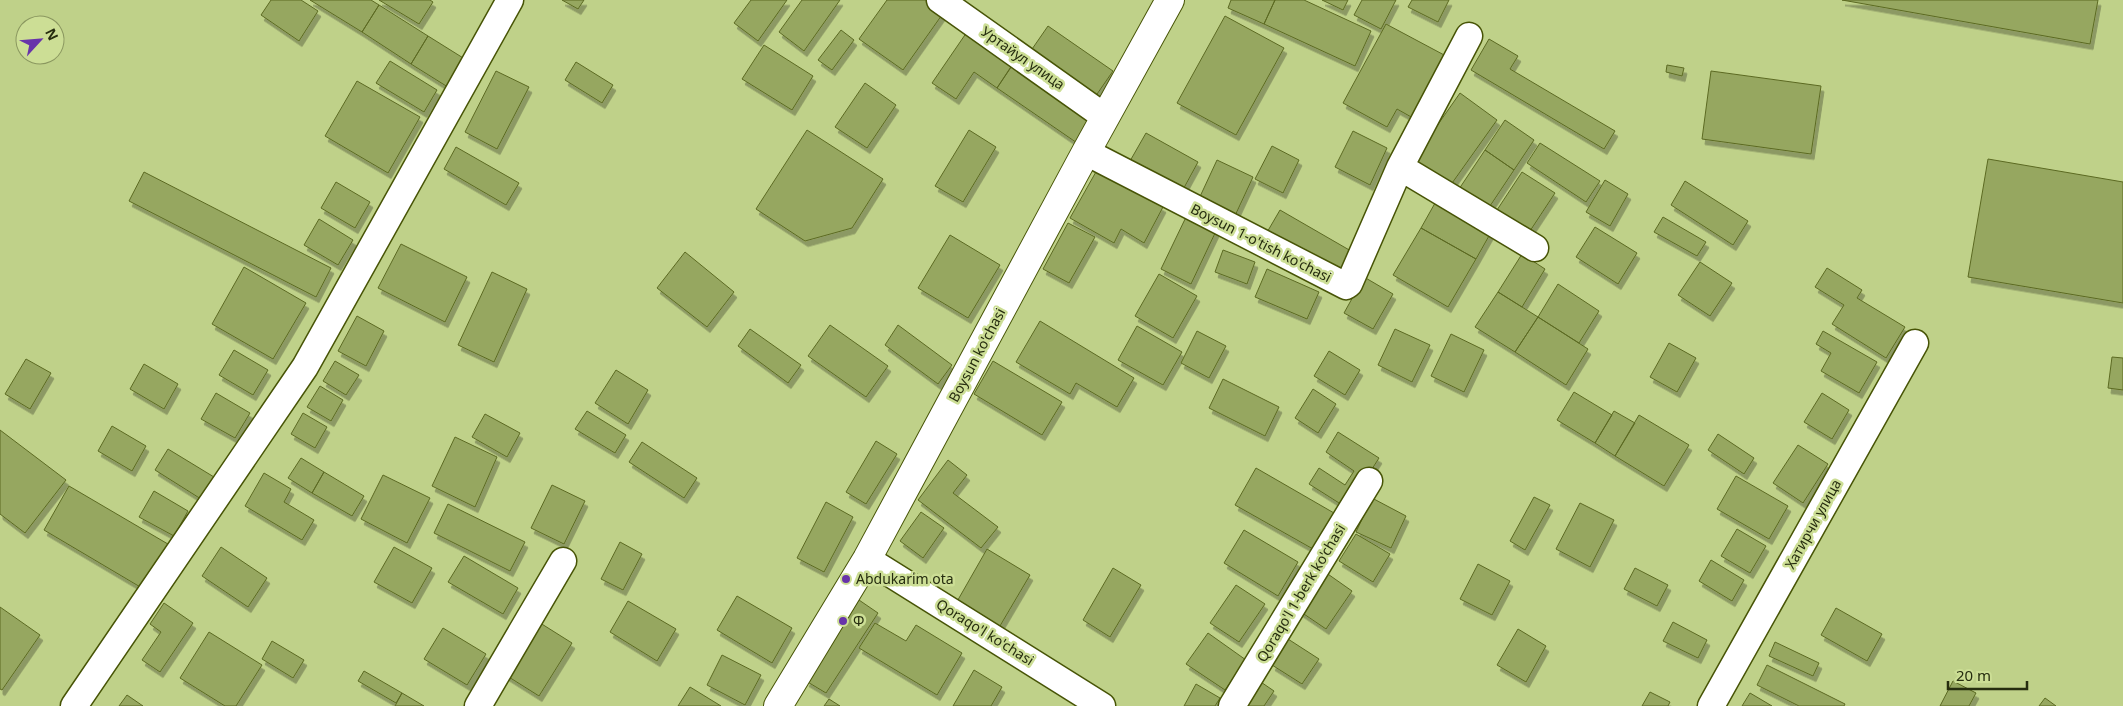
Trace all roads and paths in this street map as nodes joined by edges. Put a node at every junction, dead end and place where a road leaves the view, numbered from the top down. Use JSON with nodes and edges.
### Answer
{"nodes":[{"id":1,"x":510,"y":0,"type":"edge"},
{"id":2,"x":940,"y":0,"type":"edge"},
{"id":3,"x":1170,"y":0,"type":"edge"},
{"id":4,"x":1469,"y":36,"type":"dead end"},
{"id":5,"x":1106,"y":117,"type":"junction"},
{"id":6,"x":1086,"y":152,"type":"junction"},
{"id":7,"x":1400,"y":167,"type":"junction"},
{"id":8,"x":1536,"y":248,"type":"dead end"},
{"id":9,"x":1915,"y":343,"type":"dead end"},
{"id":10,"x":1370,"y":481,"type":"dead end"},
{"id":11,"x":867,"y":559,"type":"junction"},
{"id":12,"x":563,"y":561,"type":"dead end"},
{"id":13,"x":74,"y":706,"type":"edge"},
{"id":14,"x":478,"y":706,"type":"edge"},
{"id":15,"x":778,"y":706,"type":"edge"},
{"id":16,"x":1102,"y":706,"type":"edge"},
{"id":17,"x":1232,"y":706,"type":"edge"},
{"id":18,"x":1711,"y":706,"type":"edge"}],
"edges":[{"from":1,"to":13,"type":"street"},
{"from":2,"to":5,"type":"street","name":"Уртайул улица"},
{"from":3,"to":5,"type":"street","name":"Boysun ko'chasi"},
{"from":4,"to":7,"type":"street","name":"Boysun 1-o'tish ko'chasi"},
{"from":5,"to":6,"type":"street","name":"Boysun ko'chasi"},
{"from":6,"to":7,"type":"street","name":"Boysun 1-o'tish ko'chasi"},
{"from":6,"to":11,"type":"street","name":"Boysun ko'chasi"},
{"from":7,"to":8,"type":"street"},
{"from":9,"to":18,"type":"street","name":"Хатирчи улица"},
{"from":10,"to":17,"type":"street","name":"Qoraqo'l 1-berk ko'chasi"},
{"from":11,"to":15,"type":"street","name":"Boysun ko'chasi"},
{"from":11,"to":16,"type":"street","name":"Qoraqo'l ko'chasi"},
{"from":12,"to":14,"type":"street"}]}
